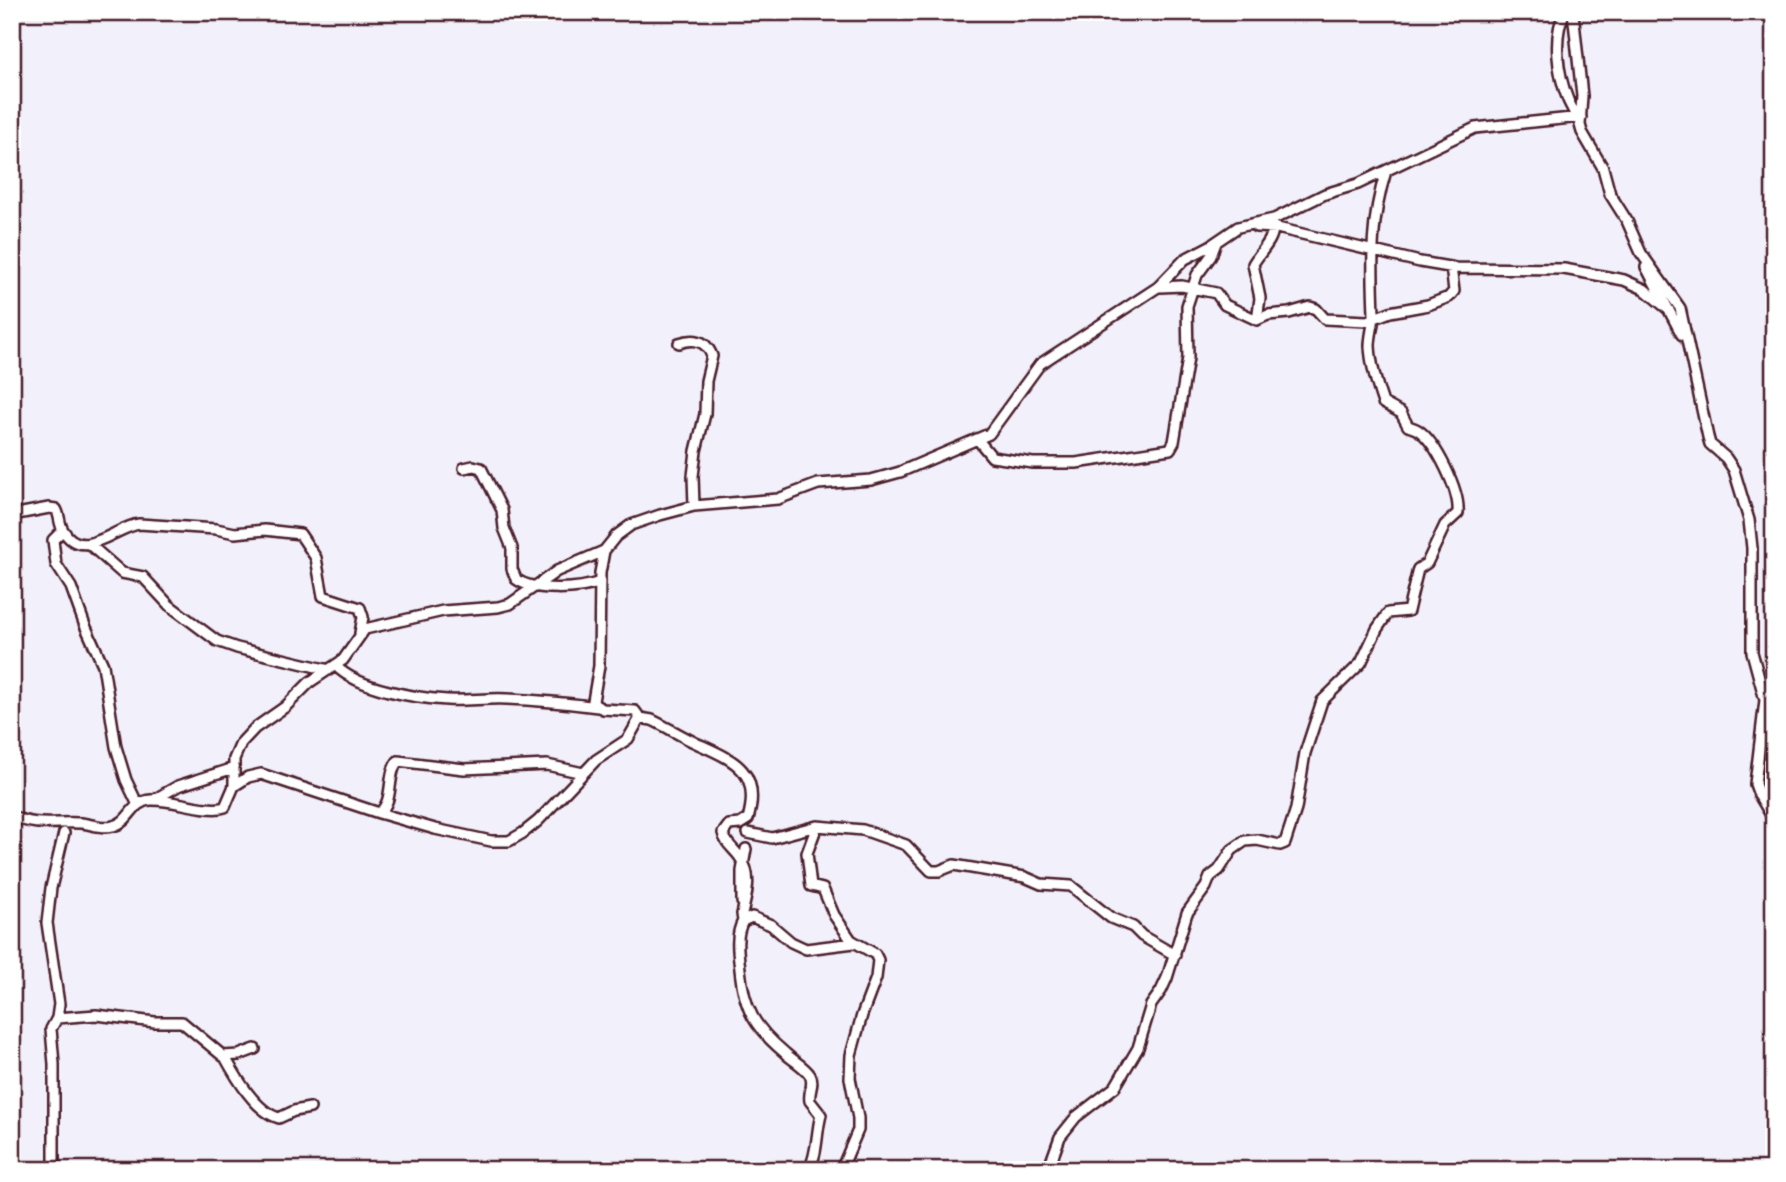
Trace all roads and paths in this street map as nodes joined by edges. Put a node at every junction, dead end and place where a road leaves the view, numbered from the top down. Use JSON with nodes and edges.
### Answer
{"nodes":[{"id":1,"x":1565,"y":12,"type":"edge"},
{"id":2,"x":1573,"y":12,"type":"edge"},
{"id":3,"x":1579,"y":120,"type":"junction"},
{"id":4,"x":1386,"y":171,"type":"junction"},
{"id":5,"x":1272,"y":224,"type":"junction"},
{"id":6,"x":1216,"y":242,"type":"junction"},
{"id":7,"x":1371,"y":251,"type":"junction"},
{"id":8,"x":1641,"y":253,"type":"junction"},
{"id":9,"x":1451,"y":267,"type":"junction"},
{"id":10,"x":1158,"y":287,"type":"junction"},
{"id":11,"x":1193,"y":288,"type":"junction"},
{"id":12,"x":1669,"y":310,"type":"junction"},
{"id":13,"x":1374,"y":316,"type":"junction"},
{"id":14,"x":1257,"y":320,"type":"junction"},
{"id":15,"x":679,"y":343,"type":"dead end"},
{"id":16,"x":1688,"y":350,"type":"junction"},
{"id":17,"x":978,"y":440,"type":"junction"},
{"id":18,"x":464,"y":468,"type":"dead end"},
{"id":19,"x":694,"y":506,"type":"junction"},
{"id":20,"x":12,"y":515,"type":"edge"},
{"id":21,"x":63,"y":530,"type":"junction"},
{"id":22,"x":89,"y":544,"type":"junction"},
{"id":23,"x":604,"y":551,"type":"junction"},
{"id":24,"x":600,"y":582,"type":"junction"},
{"id":25,"x":536,"y":586,"type":"junction"},
{"id":26,"x":360,"y":634,"type":"junction"},
{"id":27,"x":333,"y":668,"type":"junction"},
{"id":28,"x":598,"y":707,"type":"junction"},
{"id":29,"x":640,"y":718,"type":"junction"},
{"id":30,"x":234,"y":768,"type":"junction"},
{"id":31,"x":583,"y":773,"type":"junction"},
{"id":32,"x":234,"y":786,"type":"junction"},
{"id":33,"x":155,"y":800,"type":"junction"},
{"id":34,"x":137,"y":803,"type":"junction"},
{"id":35,"x":379,"y":813,"type":"junction"},
{"id":36,"x":12,"y":816,"type":"edge"},
{"id":37,"x":748,"y":819,"type":"junction"},
{"id":38,"x":1774,"y":820,"type":"edge"},
{"id":39,"x":56,"y":824,"type":"junction"},
{"id":40,"x":93,"y":825,"type":"junction"},
{"id":41,"x":817,"y":826,"type":"junction"},
{"id":42,"x":64,"y":833,"type":"junction"},
{"id":43,"x":748,"y":833,"type":"junction"},
{"id":44,"x":746,"y":849,"type":"junction"},
{"id":45,"x":743,"y":862,"type":"junction"},
{"id":46,"x":748,"y":874,"type":"junction"},
{"id":47,"x":744,"y":906,"type":"junction"},
{"id":48,"x":748,"y":919,"type":"junction"},
{"id":49,"x":854,"y":943,"type":"junction"},
{"id":50,"x":1175,"y":955,"type":"junction"},
{"id":51,"x":57,"y":1018,"type":"junction"},
{"id":52,"x":256,"y":1049,"type":"dead end"},
{"id":53,"x":225,"y":1057,"type":"junction"},
{"id":54,"x":310,"y":1108,"type":"dead end"},
{"id":55,"x":54,"y":1170,"type":"edge"},
{"id":56,"x":809,"y":1170,"type":"edge"},
{"id":57,"x":841,"y":1170,"type":"edge"},
{"id":58,"x":1048,"y":1170,"type":"edge"}],
"edges":[{"from":1,"to":3,"type":"street"},
{"from":2,"to":3,"type":"street"},
{"from":3,"to":4,"type":"street"},
{"from":3,"to":8,"type":"street"},
{"from":4,"to":5,"type":"street"},
{"from":4,"to":7,"type":"street"},
{"from":5,"to":6,"type":"street"},
{"from":5,"to":7,"type":"street"},
{"from":5,"to":14,"type":"street"},
{"from":6,"to":10,"type":"street"},
{"from":6,"to":11,"type":"street"},
{"from":7,"to":9,"type":"street"},
{"from":7,"to":13,"type":"street"},
{"from":8,"to":12,"type":"street"},
{"from":8,"to":16,"type":"street"},
{"from":9,"to":12,"type":"street"},
{"from":9,"to":13,"type":"street"},
{"from":10,"to":11,"type":"street"},
{"from":10,"to":17,"type":"street"},
{"from":11,"to":14,"type":"street"},
{"from":11,"to":17,"type":"street"},
{"from":12,"to":16,"type":"street"},
{"from":13,"to":14,"type":"street"},
{"from":13,"to":50,"type":"street"},
{"from":15,"to":19,"type":"street"},
{"from":16,"to":38,"type":"street"},
{"from":17,"to":19,"type":"street"},
{"from":18,"to":25,"type":"street"},
{"from":19,"to":23,"type":"street"},
{"from":20,"to":21,"type":"street"},
{"from":21,"to":22,"type":"street"},
{"from":21,"to":34,"type":"street"},
{"from":22,"to":26,"type":"street"},
{"from":22,"to":27,"type":"street"},
{"from":23,"to":24,"type":"street"},
{"from":23,"to":25,"type":"street"},
{"from":24,"to":25,"type":"street"},
{"from":24,"to":28,"type":"street"},
{"from":25,"to":26,"type":"street"},
{"from":26,"to":27,"type":"street"},
{"from":27,"to":28,"type":"street"},
{"from":27,"to":30,"type":"street"},
{"from":28,"to":29,"type":"street"},
{"from":29,"to":31,"type":"street"},
{"from":29,"to":37,"type":"street"},
{"from":30,"to":32,"type":"street"},
{"from":30,"to":33,"type":"street"},
{"from":31,"to":35,"type":"street"},
{"from":31,"to":35,"type":"street"},
{"from":32,"to":33,"type":"street"},
{"from":32,"to":35,"type":"street"},
{"from":33,"to":34,"type":"street"},
{"from":34,"to":40,"type":"street"},
{"from":36,"to":39,"type":"street"},
{"from":37,"to":43,"type":"street"},
{"from":37,"to":45,"type":"street"},
{"from":39,"to":40,"type":"street"},
{"from":39,"to":42,"type":"street"},
{"from":40,"to":42,"type":"street"},
{"from":41,"to":43,"type":"street"},
{"from":41,"to":49,"type":"street"},
{"from":41,"to":50,"type":"street"},
{"from":42,"to":51,"type":"street"},
{"from":43,"to":44,"type":"street"},
{"from":44,"to":45,"type":"street"},
{"from":44,"to":46,"type":"street"},
{"from":45,"to":46,"type":"street"},
{"from":45,"to":47,"type":"street"},
{"from":46,"to":47,"type":"street"},
{"from":47,"to":48,"type":"street"},
{"from":48,"to":49,"type":"street"},
{"from":48,"to":56,"type":"street"},
{"from":49,"to":57,"type":"street"},
{"from":50,"to":58,"type":"street"},
{"from":51,"to":53,"type":"street"},
{"from":51,"to":55,"type":"street"},
{"from":52,"to":53,"type":"street"},
{"from":53,"to":54,"type":"street"}]}
